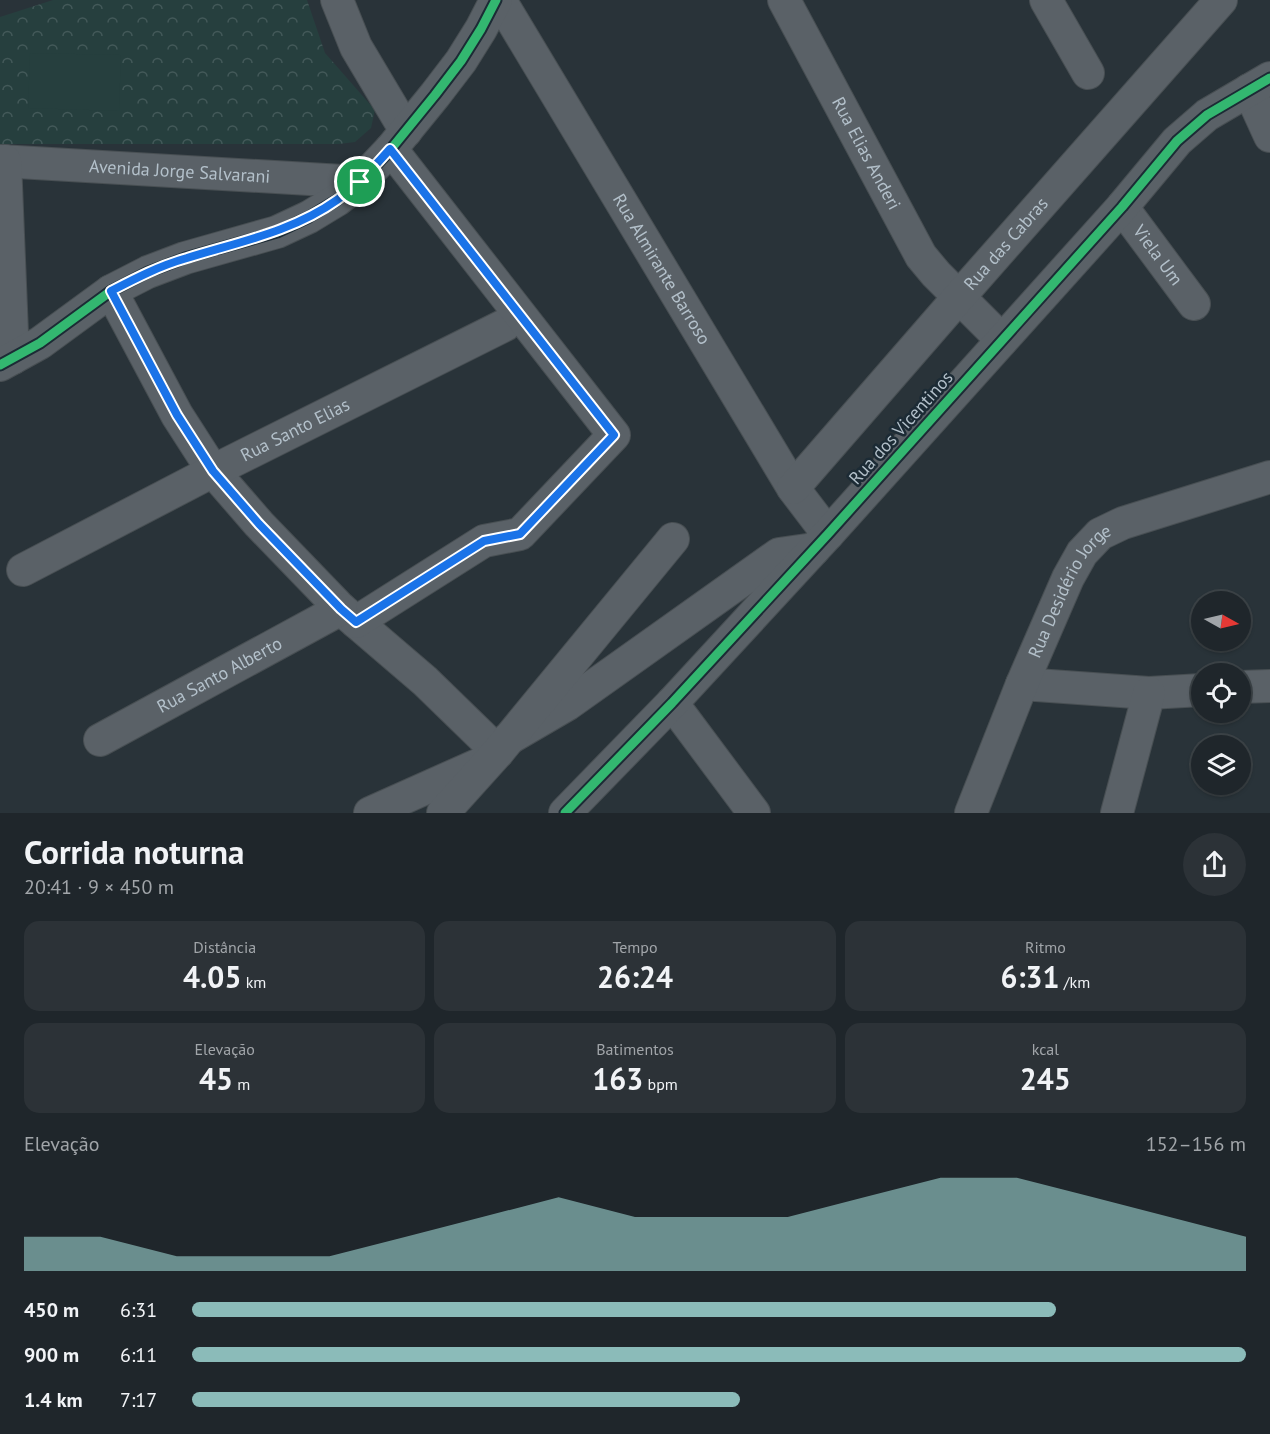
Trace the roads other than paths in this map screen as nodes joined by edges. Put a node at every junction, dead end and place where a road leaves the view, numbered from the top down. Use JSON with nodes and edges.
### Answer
{"nodes":[{"id":1,"x":337,"y":0,"type":"edge"},
{"id":2,"x":498,"y":0,"type":"edge"},
{"id":3,"x":784,"y":0,"type":"edge"},
{"id":4,"x":1046,"y":0,"type":"edge"},
{"id":5,"x":1221,"y":0,"type":"edge"},
{"id":6,"x":1088,"y":73,"type":"dead end"},
{"id":7,"x":1260,"y":84,"type":"edge"},
{"id":8,"x":1270,"y":136,"type":"edge"},
{"id":9,"x":398,"y":140,"type":"junction"},
{"id":10,"x":2,"y":161,"type":"edge"},
{"id":11,"x":360,"y":182,"type":"junction"},
{"id":12,"x":1122,"y":207,"type":"junction"},
{"id":13,"x":111,"y":291,"type":"junction"},
{"id":14,"x":959,"y":297,"type":"junction"},
{"id":15,"x":1194,"y":304,"type":"dead end"},
{"id":16,"x":505,"y":325,"type":"dead end"},
{"id":17,"x":1002,"y":340,"type":"junction"},
{"id":18,"x":6,"y":361,"type":"edge"},
{"id":19,"x":213,"y":471,"type":"junction"},
{"id":20,"x":1270,"y":477,"type":"edge"},
{"id":21,"x":793,"y":488,"type":"junction"},
{"id":22,"x":673,"y":539,"type":"dead end"},
{"id":23,"x":821,"y":542,"type":"junction"},
{"id":24,"x":23,"y":570,"type":"dead end"},
{"id":25,"x":348,"y":615,"type":"junction"},
{"id":26,"x":1022,"y":684,"type":"junction"},
{"id":27,"x":1270,"y":686,"type":"edge"},
{"id":28,"x":1251,"y":687,"type":"edge"},
{"id":29,"x":1191,"y":691,"type":"edge"},
{"id":30,"x":1149,"y":693,"type":"junction"},
{"id":31,"x":672,"y":703,"type":"junction"},
{"id":32,"x":100,"y":740,"type":"dead end"},
{"id":33,"x":499,"y":750,"type":"junction"},
{"id":34,"x":370,"y":813,"type":"edge"},
{"id":35,"x":443,"y":813,"type":"edge"},
{"id":36,"x":565,"y":813,"type":"edge"},
{"id":37,"x":754,"y":813,"type":"edge"},
{"id":38,"x":971,"y":813,"type":"edge"},
{"id":39,"x":1117,"y":813,"type":"edge"}],
"edges":[{"from":1,"to":9,"type":"street"},
{"from":2,"to":9,"type":"street"},
{"from":2,"to":21,"type":"street","name":"Rua Almirante Barroso"},
{"from":3,"to":14,"type":"street","name":"Rua Elias Anderi"},
{"from":4,"to":6,"type":"street"},
{"from":5,"to":14,"type":"street","name":"Rua das Cabras"},
{"from":7,"to":8,"type":"street"},
{"from":7,"to":12,"type":"street","name":"Rua dos Vicentinos"},
{"from":9,"to":11,"type":"street"},
{"from":9,"to":25,"type":"street","name":"Rua Santo Alberto"},
{"from":10,"to":11,"type":"street","name":"Avenida Jorge Salvarani"},
{"from":10,"to":18,"type":"street"},
{"from":11,"to":13,"type":"street"},
{"from":12,"to":15,"type":"street","name":"Viela Um"},
{"from":12,"to":17,"type":"street","name":"Rua dos Vicentinos"},
{"from":13,"to":18,"type":"street"},
{"from":13,"to":19,"type":"street"},
{"from":14,"to":17,"type":"street","name":"Rua Elias Anderi"},
{"from":14,"to":21,"type":"street","name":"Rua das Cabras"},
{"from":16,"to":19,"type":"street","name":"Rua Santo Elias"},
{"from":17,"to":23,"type":"street","name":"Rua dos Vicentinos"},
{"from":19,"to":24,"type":"street","name":"Rua Santo Elias"},
{"from":19,"to":25,"type":"street"},
{"from":20,"to":26,"type":"street","name":"Rua Desidério Jorge"},
{"from":21,"to":23,"type":"street","name":"Rua Almirante Barroso"},
{"from":22,"to":33,"type":"street"},
{"from":23,"to":31,"type":"street","name":"Rua dos Vicentinos"},
{"from":23,"to":33,"type":"street"},
{"from":25,"to":32,"type":"street","name":"Rua Santo Alberto"},
{"from":25,"to":33,"type":"street"},
{"from":26,"to":30,"type":"street"},
{"from":26,"to":38,"type":"street","name":"Rua Desidério Jorge"},
{"from":27,"to":28,"type":"street"},
{"from":29,"to":30,"type":"street"},
{"from":30,"to":39,"type":"street"},
{"from":31,"to":36,"type":"street","name":"Rua dos Vicentinos"},
{"from":31,"to":37,"type":"street"},
{"from":33,"to":34,"type":"street"},
{"from":33,"to":35,"type":"street"}]}
